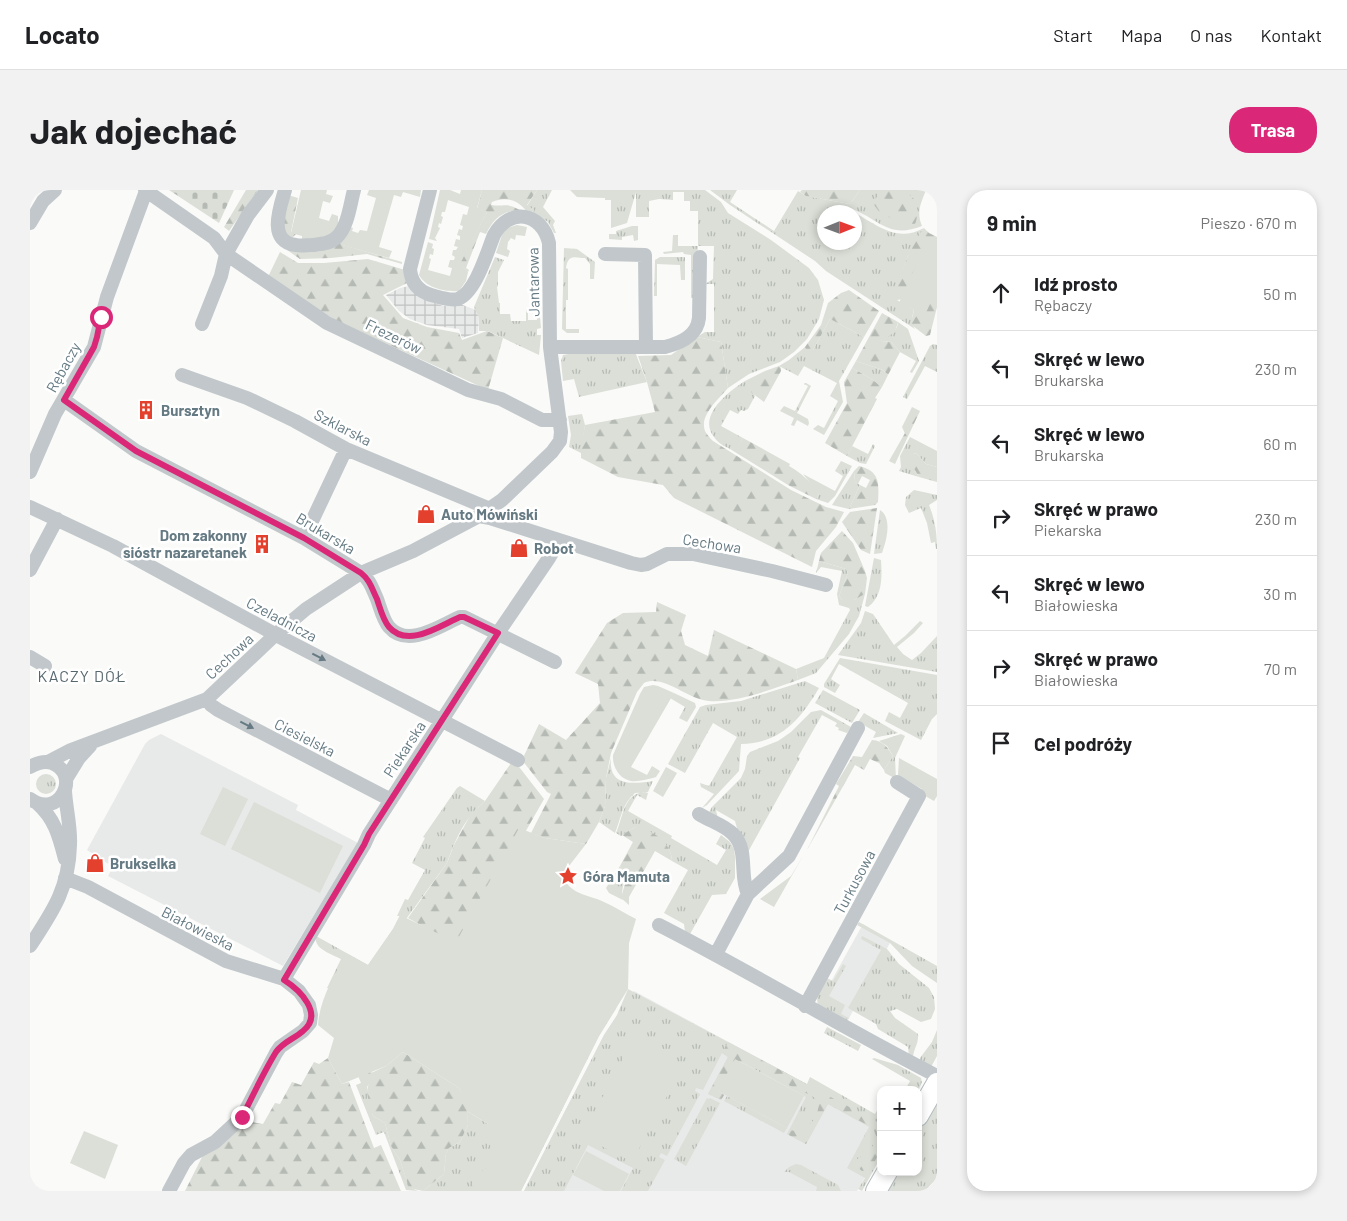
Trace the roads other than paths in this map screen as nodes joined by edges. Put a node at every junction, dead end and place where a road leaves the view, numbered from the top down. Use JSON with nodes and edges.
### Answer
{"nodes":[{"id":1,"x":55,"y":190,"type":"edge"},
{"id":2,"x":146,"y":190,"type":"edge"},
{"id":3,"x":267,"y":190,"type":"edge"},
{"id":4,"x":285,"y":190,"type":"edge"},
{"id":5,"x":354,"y":190,"type":"edge"},
{"id":6,"x":430,"y":190,"type":"edge"},
{"id":7,"x":30,"y":223,"type":"edge"},
{"id":8,"x":226,"y":254,"type":"junction"},
{"id":9,"x":605,"y":254,"type":"dead end"},
{"id":10,"x":700,"y":257,"type":"dead end"},
{"id":11,"x":202,"y":324,"type":"dead end"},
{"id":12,"x":550,"y":347,"type":"junction"},
{"id":13,"x":646,"y":347,"type":"junction"},
{"id":14,"x":182,"y":375,"type":"dead end"},
{"id":15,"x":64,"y":400,"type":"junction"},
{"id":16,"x":560,"y":420,"type":"junction"},
{"id":17,"x":346,"y":449,"type":"junction"},
{"id":18,"x":30,"y":472,"type":"edge"},
{"id":19,"x":30,"y":507,"type":"edge"},
{"id":20,"x":485,"y":513,"type":"junction"},
{"id":21,"x":56,"y":519,"type":"junction"},
{"id":22,"x":304,"y":538,"type":"junction"},
{"id":23,"x":559,"y":540,"type":"junction"},
{"id":24,"x":30,"y":570,"type":"edge"},
{"id":25,"x":361,"y":573,"type":"junction"},
{"id":26,"x":826,"y":585,"type":"dead end"},
{"id":27,"x":498,"y":633,"type":"junction"},
{"id":28,"x":275,"y":635,"type":"junction"},
{"id":29,"x":30,"y":657,"type":"edge"},
{"id":30,"x":554,"y":662,"type":"dead end"},
{"id":31,"x":45,"y":666,"type":"dead end"},
{"id":32,"x":207,"y":699,"type":"junction"},
{"id":33,"x":442,"y":720,"type":"junction"},
{"id":34,"x":858,"y":728,"type":"dead end"},
{"id":35,"x":96,"y":741,"type":"junction"},
{"id":36,"x":518,"y":760,"type":"dead end"},
{"id":37,"x":48,"y":762,"type":"junction"},
{"id":38,"x":30,"y":767,"type":"edge"},
{"id":39,"x":897,"y":782,"type":"dead end"},
{"id":40,"x":65,"y":785,"type":"junction"},
{"id":41,"x":390,"y":800,"type":"junction"},
{"id":42,"x":33,"y":801,"type":"edge"},
{"id":43,"x":699,"y":814,"type":"dead end"},
{"id":44,"x":66,"y":873,"type":"junction"},
{"id":45,"x":748,"y":894,"type":"junction"},
{"id":46,"x":659,"y":925,"type":"dead end"},
{"id":47,"x":30,"y":946,"type":"edge"},
{"id":48,"x":716,"y":954,"type":"junction"},
{"id":49,"x":284,"y":980,"type":"junction"},
{"id":50,"x":805,"y":1006,"type":"junction"},
{"id":51,"x":937,"y":1076,"type":"edge"},
{"id":52,"x":937,"y":1083,"type":"edge"},
{"id":53,"x":922,"y":1109,"type":"edge"},
{"id":54,"x":885,"y":1176,"type":"edge"},
{"id":55,"x":169,"y":1191,"type":"edge"},
{"id":56,"x":876,"y":1191,"type":"edge"}],
"edges":[{"from":1,"to":7,"type":"street"},
{"from":2,"to":8,"type":"street","name":"Frezerów"},
{"from":2,"to":15,"type":"street","name":"Rębaczy"},
{"from":3,"to":8,"type":"street"},
{"from":4,"to":5,"type":"street"},
{"from":6,"to":12,"type":"street","name":"Jantarowa"},
{"from":8,"to":11,"type":"street"},
{"from":8,"to":16,"type":"street","name":"Frezerów"},
{"from":9,"to":13,"type":"street"},
{"from":10,"to":13,"type":"street"},
{"from":12,"to":13,"type":"street"},
{"from":12,"to":16,"type":"street","name":"Jantarowa"},
{"from":14,"to":17,"type":"street","name":"Szklarska"},
{"from":15,"to":18,"type":"street","name":"Rębaczy"},
{"from":15,"to":22,"type":"street","name":"Brukarska"},
{"from":16,"to":20,"type":"street","name":"Jantarowa"},
{"from":17,"to":20,"type":"street","name":"Szklarska"},
{"from":17,"to":22,"type":"street"},
{"from":19,"to":21,"type":"street","name":"Czeladnicza"},
{"from":20,"to":23,"type":"street","name":"Cechowa"},
{"from":20,"to":25,"type":"street","name":"Cechowa"},
{"from":21,"to":24,"type":"street"},
{"from":21,"to":28,"type":"street","name":"Czeladnicza"},
{"from":22,"to":25,"type":"street","name":"Brukarska"},
{"from":23,"to":26,"type":"street","name":"Cechowa"},
{"from":23,"to":27,"type":"street","name":"Piekarska"},
{"from":25,"to":27,"type":"street","name":"Brukarska"},
{"from":25,"to":28,"type":"street","name":"Cechowa"},
{"from":27,"to":30,"type":"street","name":"Brukarska"},
{"from":27,"to":33,"type":"street","name":"Piekarska"},
{"from":28,"to":32,"type":"street","name":"Cechowa"},
{"from":28,"to":33,"type":"street","name":"Czeladnicza","one_way":true},
{"from":29,"to":31,"type":"street"},
{"from":32,"to":35,"type":"street","name":"Cechowa"},
{"from":32,"to":41,"type":"street","name":"Ciesielska","one_way":true},
{"from":33,"to":36,"type":"street","name":"Czeladnicza"},
{"from":33,"to":41,"type":"street","name":"Piekarska"},
{"from":34,"to":45,"type":"street"},
{"from":35,"to":37,"type":"street","name":"Cechowa"},
{"from":35,"to":40,"type":"street","name":"Cechowa"},
{"from":37,"to":38,"type":"street","name":"Cechowa"},
{"from":37,"to":40,"type":"street"},
{"from":39,"to":50,"type":"street","name":"Turkusowa"},
{"from":40,"to":42,"type":"street"},
{"from":40,"to":44,"type":"street"},
{"from":41,"to":49,"type":"street","name":"Piekarska"},
{"from":42,"to":44,"type":"street"},
{"from":43,"to":45,"type":"street"},
{"from":44,"to":47,"type":"street"},
{"from":44,"to":49,"type":"street","name":"Białowieska"},
{"from":45,"to":48,"type":"street"},
{"from":46,"to":48,"type":"street"},
{"from":48,"to":50,"type":"street"},
{"from":49,"to":55,"type":"street","name":"Białowieska"},
{"from":50,"to":51,"type":"street"},
{"from":52,"to":53,"type":"street"},
{"from":54,"to":56,"type":"street"}]}
